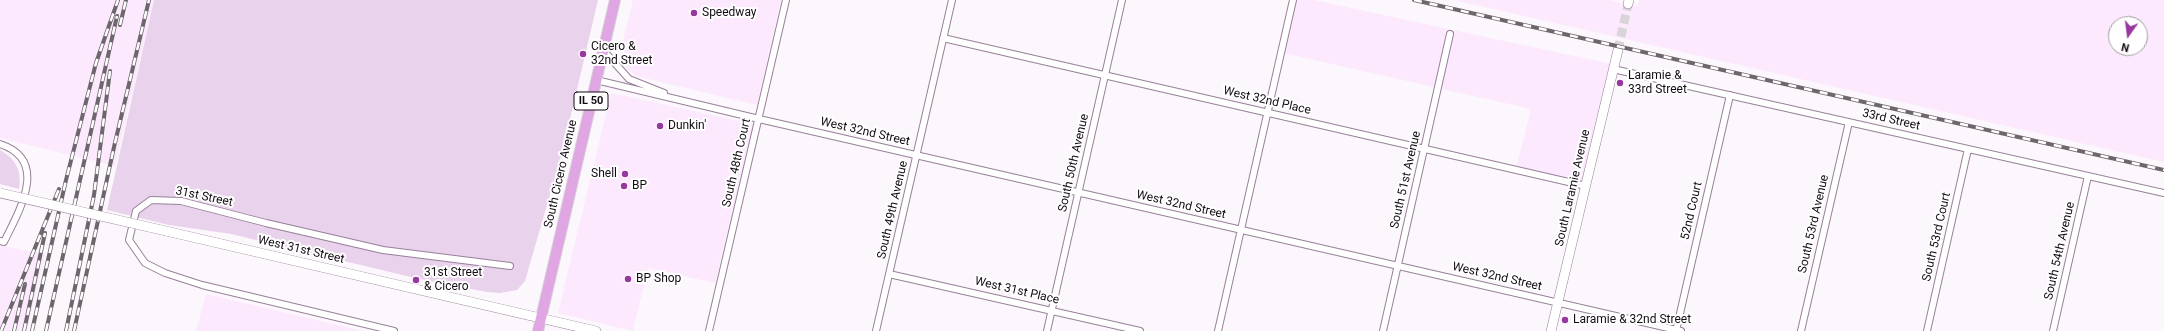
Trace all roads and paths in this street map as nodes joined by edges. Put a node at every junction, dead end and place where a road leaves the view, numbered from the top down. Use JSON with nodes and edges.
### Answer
{"nodes":[{"id":1,"x":615,"y":0,"type":"edge"},
{"id":2,"x":786,"y":0,"type":"edge"},
{"id":3,"x":952,"y":0,"type":"edge"},
{"id":4,"x":1122,"y":0,"type":"edge"},
{"id":5,"x":1293,"y":0,"type":"edge"},
{"id":6,"x":1450,"y":34,"type":"dead end"},
{"id":7,"x":943,"y":38,"type":"junction"},
{"id":8,"x":603,"y":50,"type":"junction"},
{"id":9,"x":1618,"y":50,"type":"tunnel mouth"},
{"id":10,"x":1613,"y":69,"type":"junction"},
{"id":11,"x":1105,"y":75,"type":"junction"},
{"id":12,"x":596,"y":80,"type":"junction"},
{"id":13,"x":1730,"y":95,"type":"junction"},
{"id":14,"x":676,"y":99,"type":"junction"},
{"id":15,"x":1267,"y":112,"type":"junction"},
{"id":16,"x":759,"y":119,"type":"junction"},
{"id":17,"x":1849,"y":122,"type":"junction"},
{"id":18,"x":0,"y":144,"type":"edge"},
{"id":19,"x":1424,"y":148,"type":"junction"},
{"id":20,"x":1968,"y":149,"type":"junction"},
{"id":21,"x":916,"y":155,"type":"junction"},
{"id":22,"x":2088,"y":176,"type":"junction"},
{"id":23,"x":1586,"y":186,"type":"junction"},
{"id":24,"x":1078,"y":192,"type":"junction"},
{"id":25,"x":0,"y":193,"type":"edge"},
{"id":26,"x":2164,"y":193,"type":"edge"},
{"id":27,"x":1241,"y":230,"type":"junction"},
{"id":28,"x":0,"y":241,"type":"edge"},
{"id":29,"x":510,"y":266,"type":"dead end"},
{"id":30,"x":1398,"y":266,"type":"junction"},
{"id":31,"x":889,"y":274,"type":"junction"},
{"id":32,"x":1558,"y":303,"type":"junction"},
{"id":33,"x":1052,"y":310,"type":"junction"},
{"id":34,"x":541,"y":318,"type":"junction"},
{"id":35,"x":394,"y":331,"type":"edge"},
{"id":36,"x":538,"y":331,"type":"edge"},
{"id":37,"x":596,"y":331,"type":"edge"},
{"id":38,"x":708,"y":331,"type":"edge"},
{"id":39,"x":876,"y":331,"type":"edge"},
{"id":40,"x":1047,"y":331,"type":"edge"},
{"id":41,"x":1140,"y":331,"type":"edge"},
{"id":42,"x":1218,"y":331,"type":"edge"},
{"id":43,"x":1383,"y":331,"type":"edge"},
{"id":44,"x":1551,"y":331,"type":"edge"},
{"id":45,"x":1678,"y":331,"type":"edge"},
{"id":46,"x":1801,"y":331,"type":"edge"},
{"id":47,"x":1927,"y":331,"type":"edge"},
{"id":48,"x":2053,"y":331,"type":"edge"}],
"edges":[{"from":1,"to":8,"type":"main road","name":"South Cicero Avenue","number":"IL 50"},
{"from":2,"to":16,"type":"street","name":"South 48th Court"},
{"from":3,"to":7,"type":"street","name":"South 49th Avenue"},
{"from":4,"to":11,"type":"street","name":"South 50th Avenue"},
{"from":5,"to":15,"type":"street"},
{"from":6,"to":19,"type":"street","name":"South 51st Avenue"},
{"from":7,"to":11,"type":"street","name":"West 32nd Place"},
{"from":7,"to":21,"type":"street","name":"South 49th Avenue"},
{"from":8,"to":12,"type":"main road","name":"South Cicero Avenue","number":"IL 50"},
{"from":8,"to":14,"type":"street","name":"West 32nd Street"},
{"from":9,"to":10,"type":"main road","name":"South Laramie Avenue"},
{"from":10,"to":13,"type":"street","name":"33rd Street"},
{"from":10,"to":23,"type":"main road","name":"South Laramie Avenue"},
{"from":11,"to":15,"type":"street","name":"West 32nd Place"},
{"from":11,"to":24,"type":"street","name":"South 50th Avenue"},
{"from":12,"to":14,"type":"street","name":"West 32nd Street"},
{"from":12,"to":34,"type":"main road","name":"South Cicero Avenue","number":"IL 50"},
{"from":13,"to":17,"type":"street","name":"33rd Street"},
{"from":13,"to":45,"type":"street","name":"52nd Court"},
{"from":14,"to":16,"type":"street","name":"West 32nd Street"},
{"from":15,"to":19,"type":"street","name":"West 32nd Place"},
{"from":15,"to":27,"type":"street"},
{"from":16,"to":21,"type":"street","name":"West 32nd Street"},
{"from":16,"to":38,"type":"street","name":"South 48th Court"},
{"from":17,"to":20,"type":"street","name":"33rd Street"},
{"from":17,"to":46,"type":"street","name":"South 53rd Avenue"},
{"from":18,"to":28,"type":"street"},
{"from":19,"to":23,"type":"street","name":"West 32nd Place"},
{"from":19,"to":30,"type":"street","name":"South 51st Avenue"},
{"from":20,"to":22,"type":"street","name":"33rd Street"},
{"from":20,"to":47,"type":"street","name":"South 53rd Court"},
{"from":21,"to":24,"type":"street","name":"West 32nd Street"},
{"from":21,"to":31,"type":"street","name":"South 49th Avenue"},
{"from":22,"to":26,"type":"street","name":"33rd Street"},
{"from":22,"to":48,"type":"street","name":"South 54th Avenue"},
{"from":23,"to":32,"type":"main road","name":"South Laramie Avenue"},
{"from":24,"to":27,"type":"street","name":"West 32nd Street"},
{"from":24,"to":33,"type":"street","name":"South 50th Avenue"},
{"from":25,"to":34,"type":"main road","name":"West 31st Street","bridge":true},
{"from":27,"to":30,"type":"street","name":"West 32nd Street"},
{"from":27,"to":42,"type":"street"},
{"from":29,"to":35,"type":"street","name":"31st Street"},
{"from":30,"to":32,"type":"street","name":"West 32nd Street"},
{"from":30,"to":43,"type":"street","name":"South 51st Avenue"},
{"from":31,"to":33,"type":"street","name":"West 31st Place"},
{"from":31,"to":39,"type":"street","name":"South 49th Avenue"},
{"from":32,"to":44,"type":"main road","name":"South Laramie Avenue"},
{"from":32,"to":45,"type":"street","name":"West 32nd Street"},
{"from":33,"to":40,"type":"street","name":"South 50th Avenue"},
{"from":33,"to":41,"type":"street","name":"West 31st Place"},
{"from":34,"to":36,"type":"main road","name":"South Cicero Avenue","number":"IL 50"},
{"from":34,"to":37,"type":"main road","name":"West 31st Street"}]}
